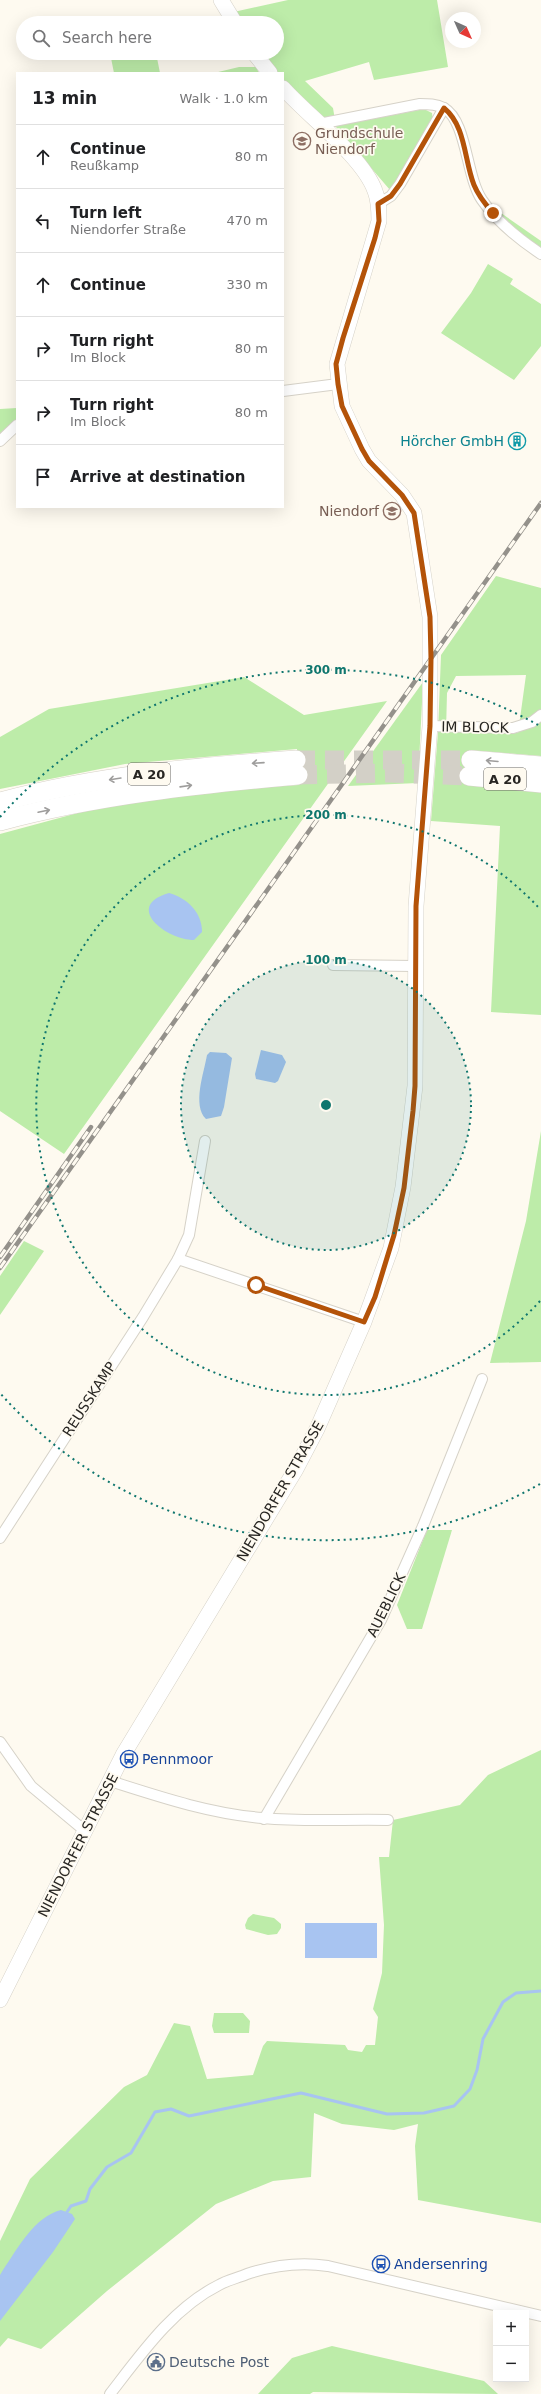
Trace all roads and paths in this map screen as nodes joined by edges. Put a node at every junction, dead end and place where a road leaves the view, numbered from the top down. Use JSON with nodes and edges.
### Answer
{"nodes":[{"id":1,"x":221,"y":0,"type":"edge"},
{"id":2,"x":231,"y":16,"type":"edge"},
{"id":3,"x":260,"y":60,"type":"edge"},
{"id":4,"x":269,"y":72,"type":"edge"},
{"id":5,"x":284,"y":89,"type":"edge"},
{"id":6,"x":444,"y":108,"type":"junction"},
{"id":7,"x":319,"y":124,"type":"junction"},
{"id":8,"x":378,"y":204,"type":"junction"},
{"id":9,"x":541,"y":254,"type":"edge"},
{"id":10,"x":338,"y":384,"type":"junction"},
{"id":11,"x":284,"y":392,"type":"edge"},
{"id":12,"x":16,"y":426,"type":"edge"},
{"id":13,"x":0,"y":441,"type":"edge"},
{"id":14,"x":541,"y":715,"type":"edge"},
{"id":15,"x":430,"y":726,"type":"junction"},
{"id":16,"x":541,"y":766,"type":"edge"},
{"id":17,"x":541,"y":782,"type":"edge"},
{"id":18,"x":0,"y":802,"type":"edge"},
{"id":19,"x":0,"y":821,"type":"edge"},
{"id":20,"x":333,"y":965,"type":"dead end"},
{"id":21,"x":416,"y":966,"type":"junction"},
{"id":22,"x":205,"y":1141,"type":"dead end"},
{"id":23,"x":178,"y":1259,"type":"junction"},
{"id":24,"x":364,"y":1322,"type":"junction"},
{"id":25,"x":482,"y":1379,"type":"dead end"},
{"id":26,"x":0,"y":1538,"type":"edge"},
{"id":27,"x":0,"y":1742,"type":"edge"},
{"id":28,"x":110,"y":1781,"type":"junction"},
{"id":29,"x":264,"y":1819,"type":"junction"},
{"id":30,"x":388,"y":1820,"type":"dead end"},
{"id":31,"x":85,"y":1831,"type":"junction"},
{"id":32,"x":0,"y":2000,"type":"edge"},
{"id":33,"x":541,"y":2316,"type":"edge"},
{"id":34,"x":110,"y":2394,"type":"edge"}],
"edges":[{"from":1,"to":2,"type":"main road"},
{"from":3,"to":4,"type":"main road"},
{"from":5,"to":7,"type":"main road","name":"NIENDORFER STRASSE"},
{"from":6,"to":7,"type":"street"},
{"from":6,"to":8,"type":"street"},
{"from":6,"to":9,"type":"street"},
{"from":7,"to":8,"type":"main road","name":"NIENDORFER STRASSE"},
{"from":8,"to":10,"type":"main road","name":"NIENDORFER STRASSE"},
{"from":10,"to":11,"type":"street"},
{"from":10,"to":15,"type":"main road","name":"NIENDORFER STRASSE"},
{"from":12,"to":13,"type":"street"},
{"from":14,"to":15,"type":"street","name":"IM BLOCK"},
{"from":15,"to":21,"type":"main road","name":"NIENDORFER STRASSE"},
{"from":16,"to":17,"type":"highway","number":"A 20","one_way":true},
{"from":19,"to":18,"type":"highway","number":"A 20","one_way":true},
{"from":20,"to":21,"type":"street"},
{"from":21,"to":24,"type":"main road","name":"NIENDORFER STRASSE"},
{"from":22,"to":23,"type":"street","name":"REUSSKAMP"},
{"from":23,"to":24,"type":"street"},
{"from":23,"to":26,"type":"street","name":"REUSSKAMP"},
{"from":24,"to":28,"type":"main road","name":"NIENDORFER STRASSE"},
{"from":25,"to":29,"type":"street","name":"AUEBLICK"},
{"from":27,"to":31,"type":"street"},
{"from":28,"to":29,"type":"street"},
{"from":28,"to":31,"type":"main road","name":"NIENDORFER STRASSE"},
{"from":29,"to":30,"type":"street"},
{"from":31,"to":32,"type":"main road","name":"NIENDORFER STRASSE"},
{"from":33,"to":34,"type":"street"}]}
